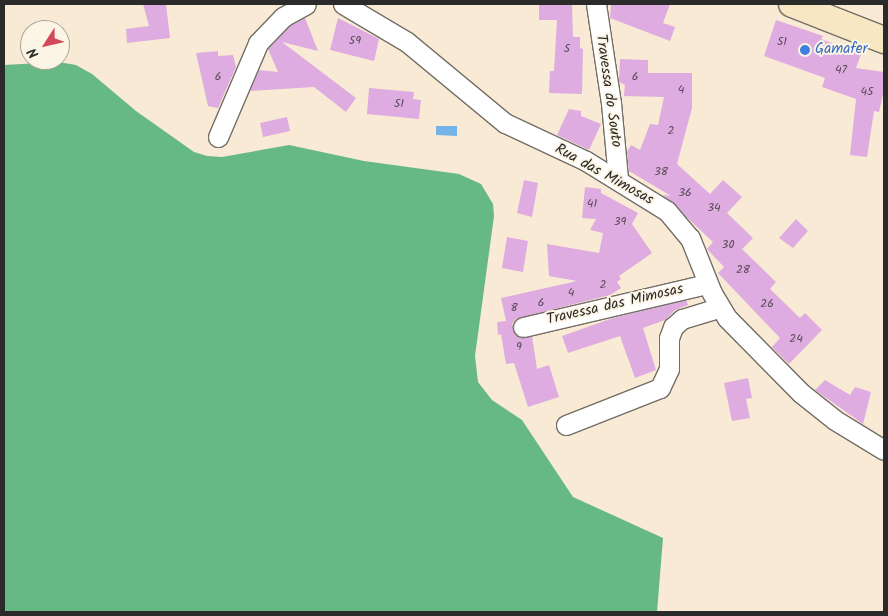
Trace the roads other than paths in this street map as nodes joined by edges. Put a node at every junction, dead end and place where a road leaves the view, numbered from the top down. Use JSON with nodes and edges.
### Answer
{"nodes":[{"id":1,"x":306,"y":4,"type":"edge"},
{"id":2,"x":343,"y":4,"type":"edge"},
{"id":3,"x":596,"y":4,"type":"edge"},
{"id":4,"x":792,"y":4,"type":"edge"},
{"id":5,"x":884,"y":40,"type":"edge"},
{"id":6,"x":218,"y":137,"type":"dead end"},
{"id":7,"x":618,"y":179,"type":"junction"},
{"id":8,"x":707,"y":284,"type":"junction"},
{"id":9,"x":719,"y":308,"type":"junction"},
{"id":10,"x":523,"y":327,"type":"dead end"},
{"id":11,"x":566,"y":425,"type":"dead end"},
{"id":12,"x":884,"y":450,"type":"edge"}],
"edges":[{"from":1,"to":6,"type":"street"},
{"from":2,"to":7,"type":"street","name":"Rua das Mimosas"},
{"from":3,"to":7,"type":"street","name":"Travessa do Souto"},
{"from":4,"to":5,"type":"street"},
{"from":7,"to":8,"type":"street","name":"Rua das Mimosas"},
{"from":8,"to":9,"type":"street","name":"Rua das Mimosas"},
{"from":8,"to":10,"type":"street","name":"Travessa das Mimosas"},
{"from":9,"to":11,"type":"street"},
{"from":9,"to":12,"type":"street","name":"Rua das Mimosas"}]}
